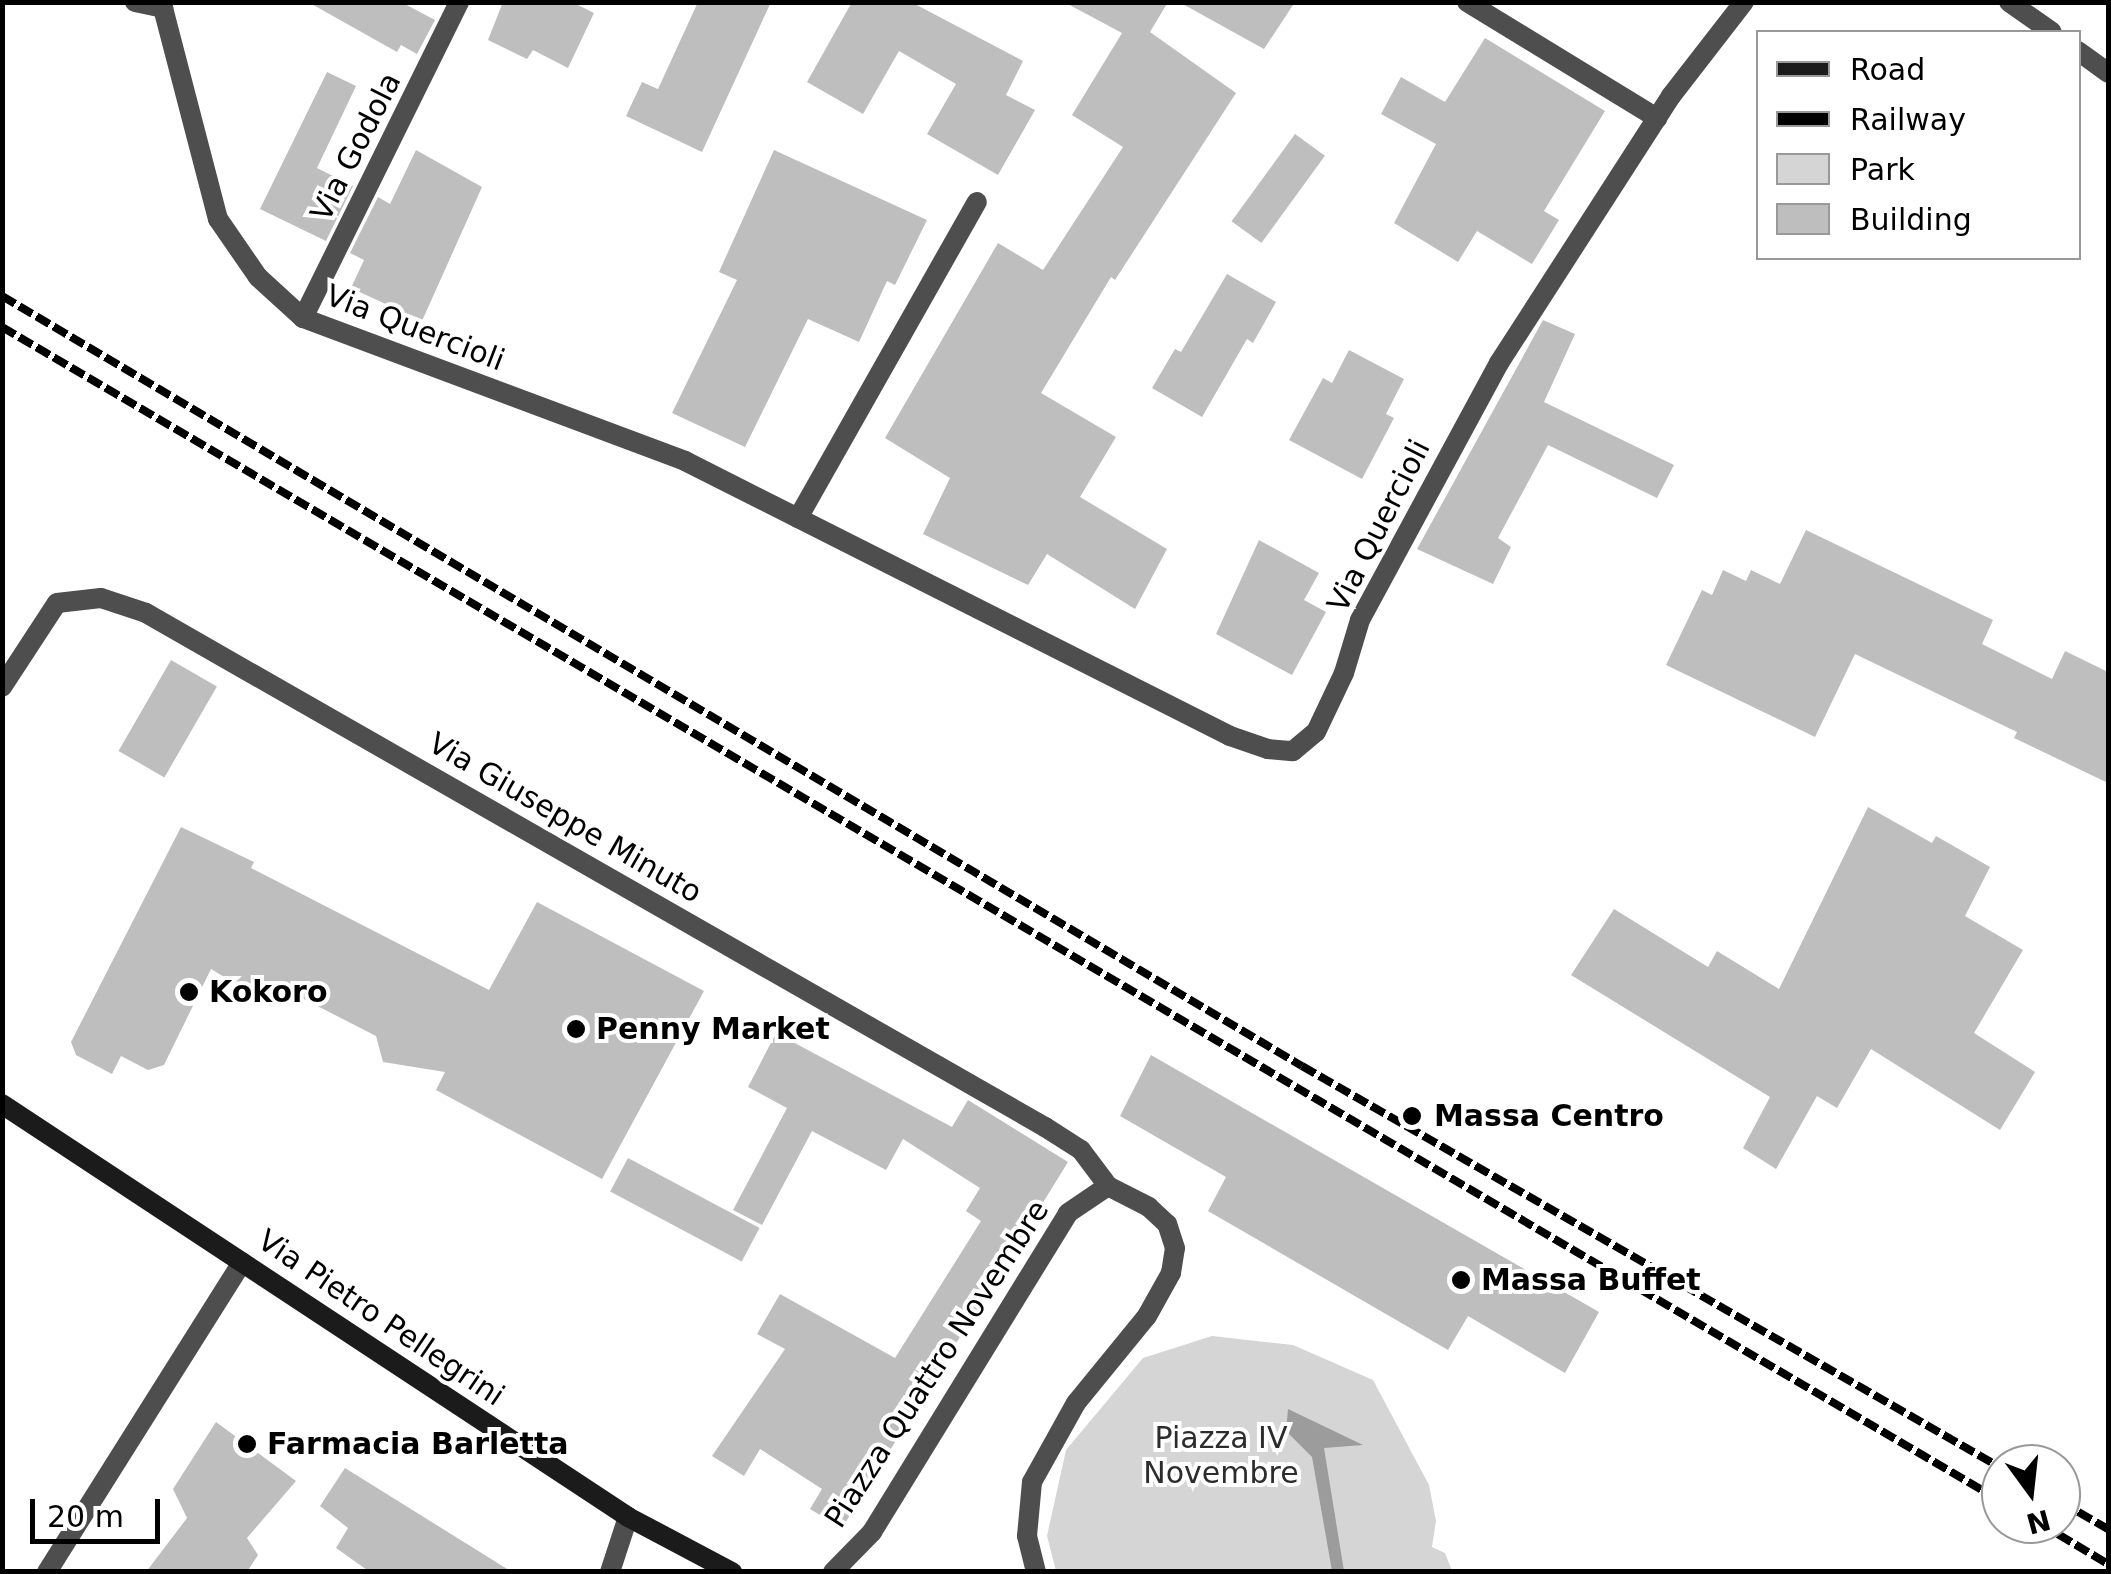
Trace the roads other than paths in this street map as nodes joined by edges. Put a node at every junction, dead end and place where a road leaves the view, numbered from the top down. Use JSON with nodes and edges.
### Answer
{"nodes":[{"id":1,"x":135,"y":2,"type":"edge"},
{"id":2,"x":459,"y":2,"type":"edge"},
{"id":3,"x":1468,"y":2,"type":"edge"},
{"id":4,"x":1744,"y":2,"type":"edge"},
{"id":5,"x":2009,"y":2,"type":"edge"},
{"id":6,"x":165,"y":8,"type":"edge"},
{"id":7,"x":2049,"y":30,"type":"edge"},
{"id":8,"x":2081,"y":54,"type":"edge"},
{"id":9,"x":2108,"y":72,"type":"edge"},
{"id":10,"x":1657,"y":118,"type":"junction"},
{"id":11,"x":977,"y":202,"type":"dead end"},
{"id":12,"x":304,"y":318,"type":"junction"},
{"id":13,"x":798,"y":518,"type":"junction"},
{"id":14,"x":2,"y":687,"type":"edge"},
{"id":15,"x":2,"y":1104,"type":"edge"},
{"id":16,"x":1108,"y":1186,"type":"junction"},
{"id":17,"x":242,"y":1262,"type":"junction"},
{"id":18,"x":628,"y":1517,"type":"junction"},
{"id":19,"x":47,"y":1572,"type":"edge"},
{"id":20,"x":610,"y":1572,"type":"edge"},
{"id":21,"x":732,"y":1572,"type":"edge"},
{"id":22,"x":834,"y":1572,"type":"edge"},
{"id":23,"x":1036,"y":1572,"type":"edge"}],
"edges":[{"from":1,"to":6,"type":"street","name":"Via Quercioli"},
{"from":2,"to":12,"type":"street","name":"Via Godola"},
{"from":3,"to":10,"type":"street"},
{"from":4,"to":10,"type":"street","name":"Via Quercioli"},
{"from":5,"to":7,"type":"street"},
{"from":6,"to":12,"type":"street","name":"Via Quercioli"},
{"from":8,"to":9,"type":"street"},
{"from":10,"to":13,"type":"street","name":"Via Quercioli"},
{"from":11,"to":13,"type":"street"},
{"from":12,"to":13,"type":"street","name":"Via Quercioli"},
{"from":14,"to":16,"type":"street","name":"Via Giuseppe Minuto"},
{"from":15,"to":17,"type":"main road","name":"Via Pietro Pellegrini"},
{"from":16,"to":22,"type":"street","name":"Piazza Quattro Novembre"},
{"from":16,"to":23,"type":"street"},
{"from":17,"to":18,"type":"main road","name":"Via Pietro Pellegrini"},
{"from":17,"to":19,"type":"street"},
{"from":18,"to":20,"type":"street"},
{"from":18,"to":21,"type":"main road","name":"Via Pietro Pellegrini"}]}
